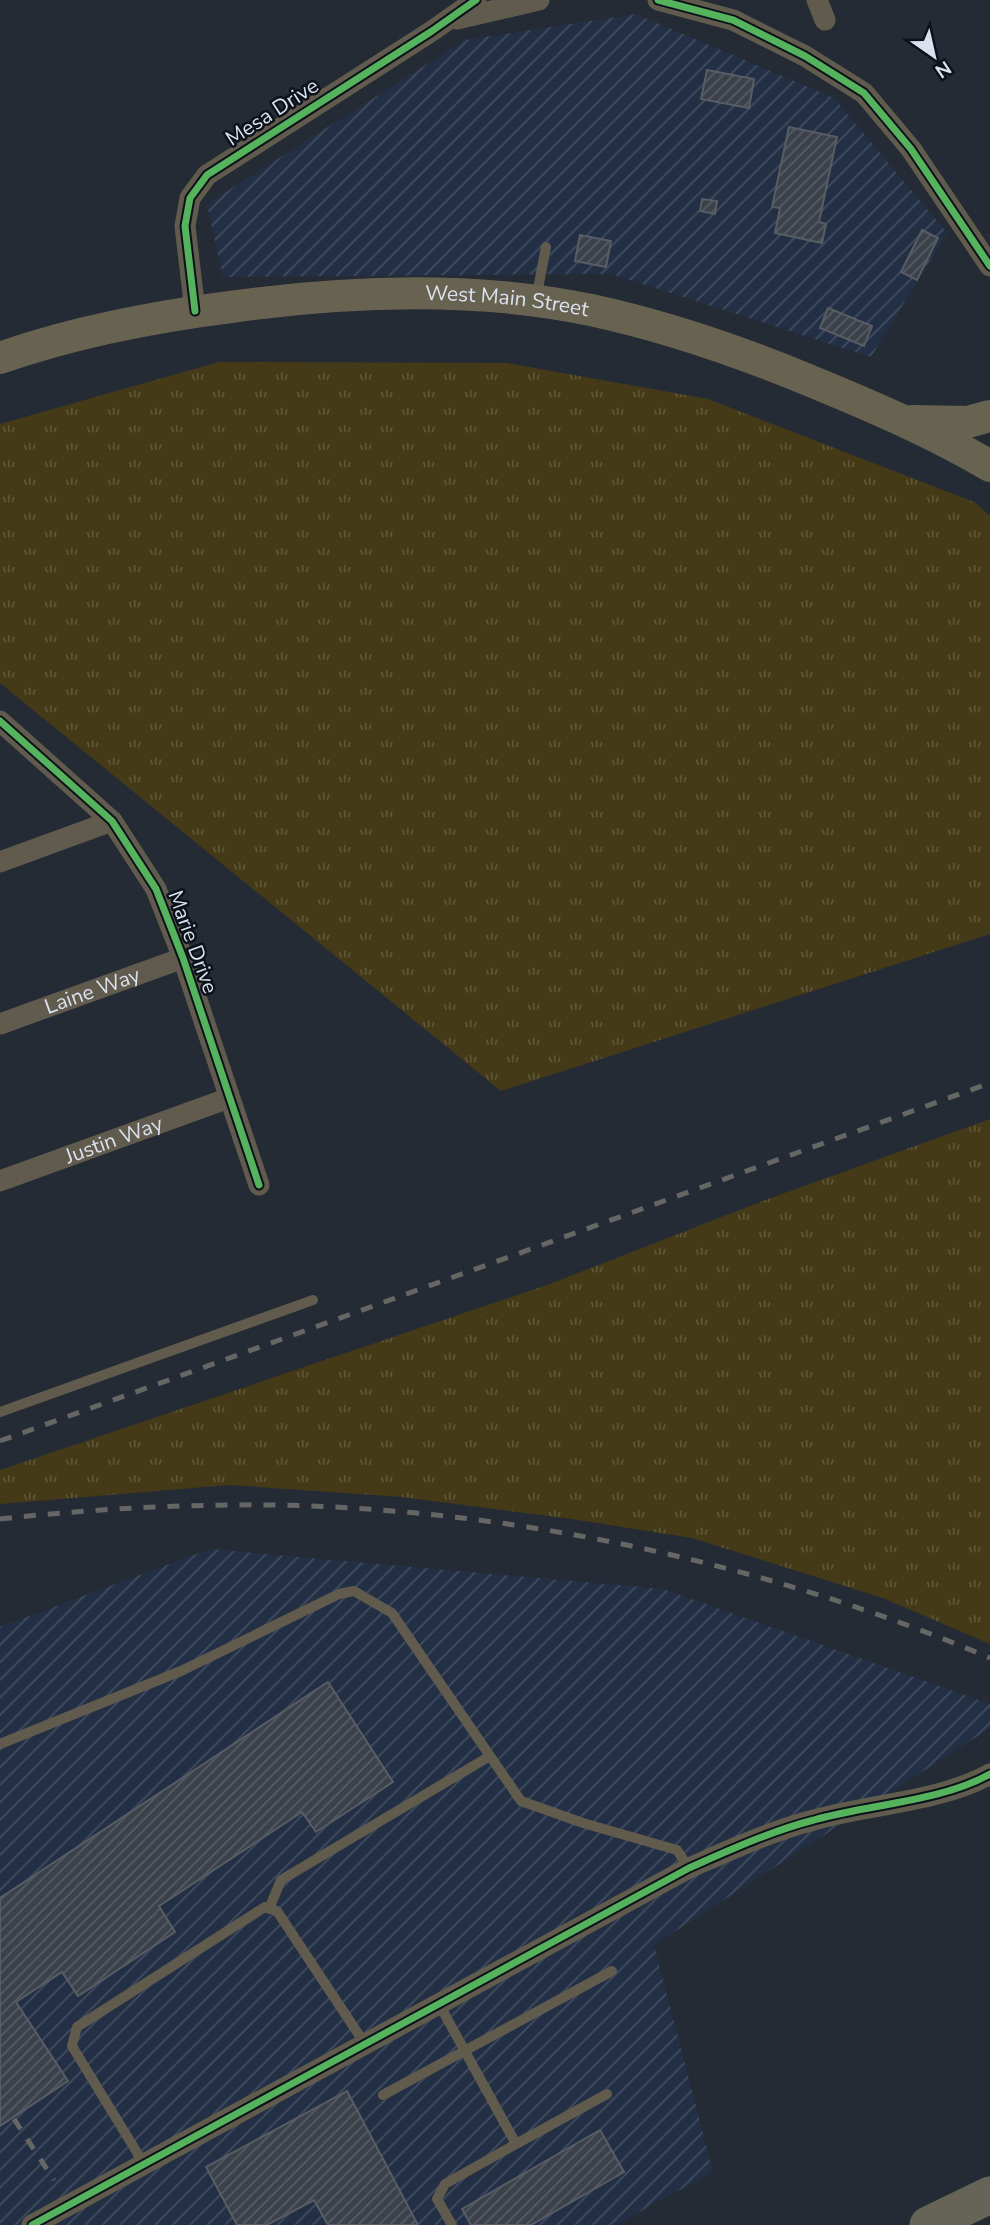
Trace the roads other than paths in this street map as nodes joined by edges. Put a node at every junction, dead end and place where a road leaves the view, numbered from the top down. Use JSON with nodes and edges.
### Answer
{"nodes":[{"id":1,"x":475,"y":0,"type":"edge"},
{"id":2,"x":538,"y":0,"type":"edge"},
{"id":3,"x":549,"y":0,"type":"edge"},
{"id":4,"x":658,"y":0,"type":"edge"},
{"id":5,"x":444,"y":22,"type":"junction"},
{"id":6,"x":546,"y":247,"type":"dead end"},
{"id":7,"x":990,"y":266,"type":"edge"},
{"id":8,"x":535,"y":301,"type":"junction"},
{"id":9,"x":195,"y":311,"type":"junction"},
{"id":10,"x":0,"y":358,"type":"edge"},
{"id":11,"x":990,"y":416,"type":"edge"},
{"id":12,"x":902,"y":420,"type":"junction"},
{"id":13,"x":989,"y":463,"type":"edge"},
{"id":14,"x":0,"y":721,"type":"edge"},
{"id":15,"x":112,"y":821,"type":"junction"},
{"id":16,"x":0,"y":862,"type":"edge"},
{"id":17,"x":183,"y":958,"type":"junction"},
{"id":18,"x":0,"y":1024,"type":"edge"},
{"id":19,"x":229,"y":1098,"type":"junction"},
{"id":20,"x":0,"y":1181,"type":"edge"},
{"id":21,"x":260,"y":1185,"type":"dead end"},
{"id":22,"x":313,"y":1300,"type":"dead end"},
{"id":23,"x":0,"y":1412,"type":"edge"},
{"id":24,"x":0,"y":1744,"type":"edge"},
{"id":25,"x":490,"y":1756,"type":"junction"},
{"id":26,"x":990,"y":1774,"type":"edge"},
{"id":27,"x":689,"y":1868,"type":"junction"},
{"id":28,"x":269,"y":1909,"type":"junction"},
{"id":29,"x":612,"y":1971,"type":"dead end"},
{"id":30,"x":439,"y":2004,"type":"junction"},
{"id":31,"x":365,"y":2044,"type":"junction"},
{"id":32,"x":464,"y":2051,"type":"junction"},
{"id":33,"x":607,"y":2094,"type":"dead end"},
{"id":34,"x":383,"y":2095,"type":"dead end"},
{"id":35,"x":516,"y":2144,"type":"junction"},
{"id":36,"x":144,"y":2164,"type":"junction"},
{"id":37,"x":990,"y":2195,"type":"edge"},
{"id":38,"x":32,"y":2225,"type":"edge"},
{"id":39,"x":452,"y":2225,"type":"edge"},
{"id":40,"x":928,"y":2225,"type":"edge"}],
"edges":[{"from":1,"to":5,"type":"street","name":"Mesa Drive"},
{"from":2,"to":3,"type":"street"},
{"from":2,"to":5,"type":"street"},
{"from":4,"to":7,"type":"street"},
{"from":5,"to":9,"type":"street","name":"Mesa Drive"},
{"from":6,"to":8,"type":"lane"},
{"from":8,"to":9,"type":"main road","name":"West Main Street"},
{"from":8,"to":12,"type":"main road","name":"West Main Street"},
{"from":9,"to":10,"type":"main road","name":"West Main Street"},
{"from":11,"to":12,"type":"main road"},
{"from":12,"to":13,"type":"main road","name":"West Main Street"},
{"from":14,"to":15,"type":"street","name":"Marie Drive"},
{"from":15,"to":16,"type":"street"},
{"from":15,"to":17,"type":"street","name":"Marie Drive"},
{"from":17,"to":18,"type":"street","name":"Laine Way"},
{"from":17,"to":19,"type":"street","name":"Marie Drive"},
{"from":19,"to":20,"type":"street","name":"Justin Way"},
{"from":19,"to":21,"type":"street","name":"Marie Drive"},
{"from":22,"to":23,"type":"lane"},
{"from":24,"to":25,"type":"lane"},
{"from":25,"to":27,"type":"lane"},
{"from":25,"to":28,"type":"lane"},
{"from":26,"to":27,"type":"street"},
{"from":27,"to":30,"type":"street"},
{"from":28,"to":31,"type":"lane"},
{"from":28,"to":36,"type":"lane"},
{"from":29,"to":32,"type":"lane"},
{"from":30,"to":31,"type":"street"},
{"from":30,"to":32,"type":"lane"},
{"from":31,"to":36,"type":"street"},
{"from":32,"to":34,"type":"lane"},
{"from":32,"to":35,"type":"lane"},
{"from":33,"to":35,"type":"lane"},
{"from":35,"to":39,"type":"lane"},
{"from":36,"to":38,"type":"street"},
{"from":37,"to":40,"type":"highway"}]}
